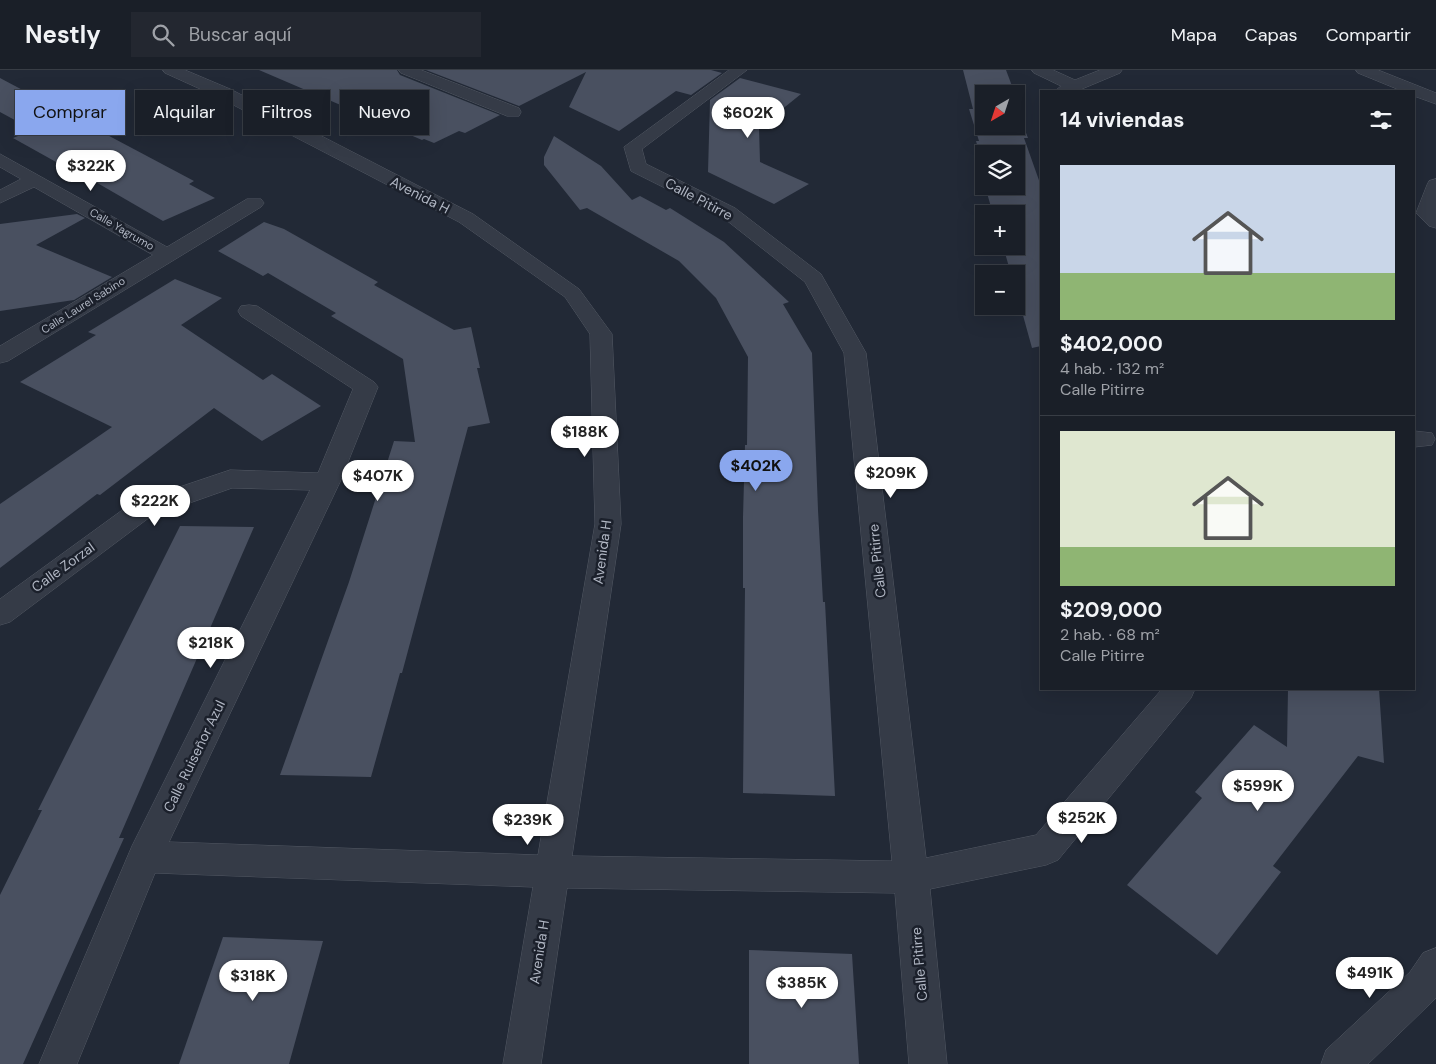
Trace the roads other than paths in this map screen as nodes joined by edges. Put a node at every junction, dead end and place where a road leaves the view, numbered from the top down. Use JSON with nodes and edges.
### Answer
{"nodes":[{"id":1,"x":172,"y":70,"type":"edge"},
{"id":2,"x":407,"y":70,"type":"edge"},
{"id":3,"x":739,"y":70,"type":"edge"},
{"id":4,"x":1040,"y":70,"type":"edge"},
{"id":5,"x":1114,"y":70,"type":"edge"},
{"id":6,"x":1364,"y":70,"type":"edge"},
{"id":7,"x":1069,"y":89,"type":"edge"},
{"id":8,"x":1414,"y":90,"type":"edge"},
{"id":9,"x":1415,"y":91,"type":"edge"},
{"id":10,"x":1436,"y":99,"type":"edge"},
{"id":11,"x":513,"y":112,"type":"dead end"},
{"id":12,"x":0,"y":158,"type":"edge"},
{"id":13,"x":35,"y":179,"type":"junction"},
{"id":14,"x":1436,"y":185,"type":"edge"},
{"id":15,"x":0,"y":197,"type":"edge"},
{"id":16,"x":254,"y":203,"type":"dead end"},
{"id":17,"x":1436,"y":222,"type":"edge"},
{"id":18,"x":166,"y":254,"type":"junction"},
{"id":19,"x":249,"y":311,"type":"dead end"},
{"id":20,"x":0,"y":356,"type":"edge"},
{"id":21,"x":327,"y":482,"type":"junction"},
{"id":22,"x":0,"y":614,"type":"edge"},
{"id":23,"x":1179,"y":690,"type":"edge"},
{"id":24,"x":144,"y":857,"type":"junction"},
{"id":25,"x":552,"y":872,"type":"junction"},
{"id":26,"x":911,"y":877,"type":"junction"},
{"id":27,"x":1432,"y":982,"type":"edge"},
{"id":28,"x":58,"y":1064,"type":"edge"},
{"id":29,"x":522,"y":1064,"type":"edge"},
{"id":30,"x":928,"y":1064,"type":"edge"},
{"id":31,"x":1340,"y":1064,"type":"edge"}],
"edges":[{"from":1,"to":25,"type":"street","name":"Avenida H"},
{"from":2,"to":11,"type":"street"},
{"from":3,"to":26,"type":"street","name":"Calle Pitirre"},
{"from":4,"to":7,"type":"street"},
{"from":5,"to":7,"type":"street"},
{"from":6,"to":8,"type":"street"},
{"from":9,"to":10,"type":"street"},
{"from":12,"to":13,"type":"street","name":"Calle Yagrumo"},
{"from":13,"to":15,"type":"street"},
{"from":13,"to":18,"type":"street","name":"Calle Yagrumo"},
{"from":14,"to":17,"type":"street"},
{"from":16,"to":18,"type":"street","name":"Calle Laurel Sabino"},
{"from":18,"to":20,"type":"street","name":"Calle Laurel Sabino"},
{"from":19,"to":21,"type":"street","name":"Calle Ruiseñor Azul"},
{"from":21,"to":22,"type":"street","name":"Calle Zorzal"},
{"from":21,"to":24,"type":"street","name":"Calle Ruiseñor Azul"},
{"from":23,"to":26,"type":"street"},
{"from":24,"to":25,"type":"street"},
{"from":24,"to":28,"type":"street","name":"Calle Ruiseñor Azul"},
{"from":25,"to":26,"type":"street"},
{"from":25,"to":29,"type":"street","name":"Avenida H"},
{"from":26,"to":30,"type":"street","name":"Calle Pitirre"},
{"from":27,"to":31,"type":"street"}]}
